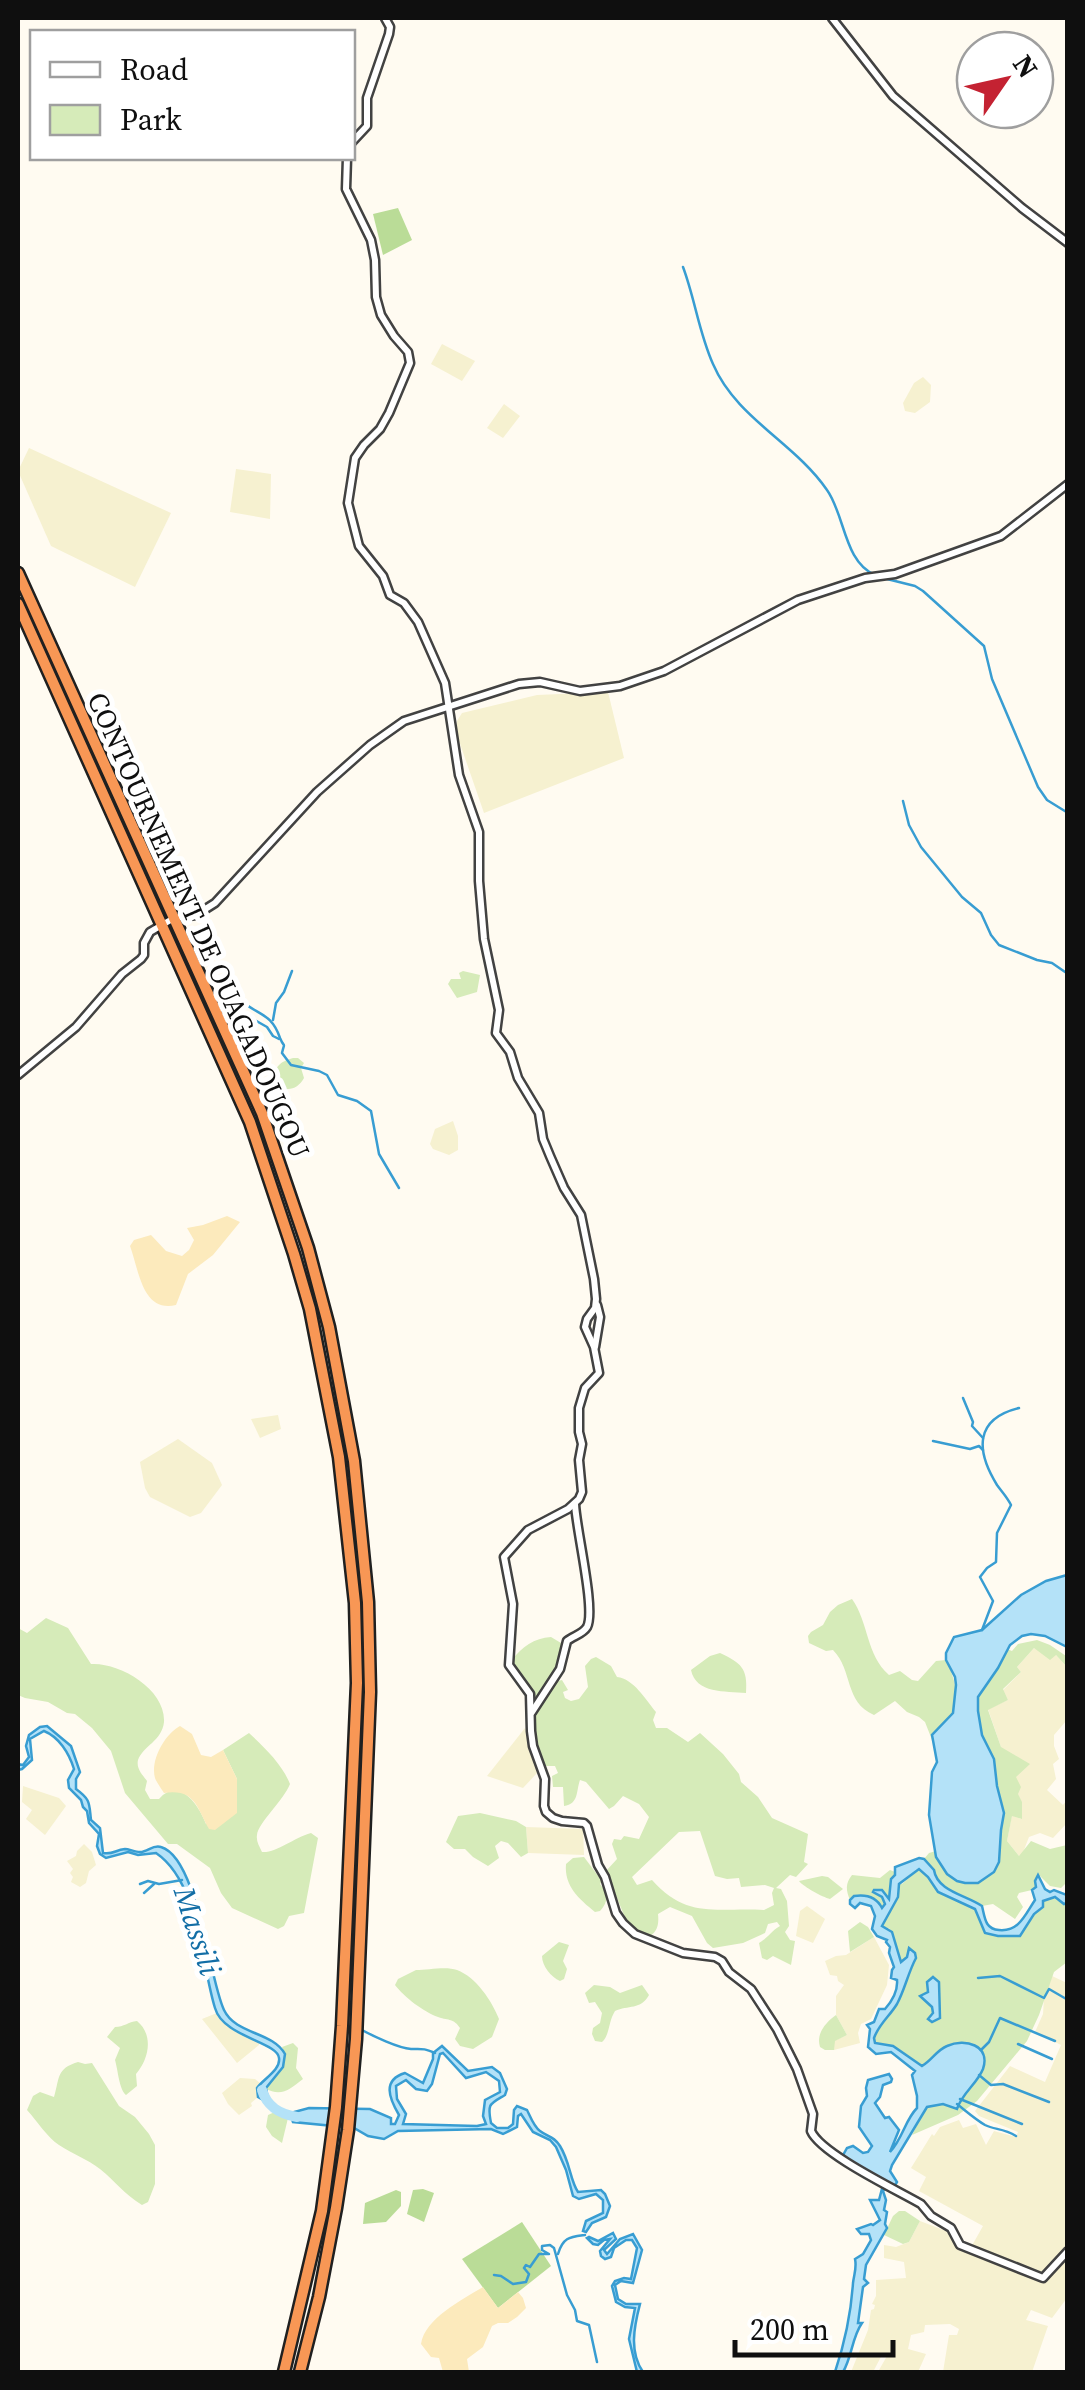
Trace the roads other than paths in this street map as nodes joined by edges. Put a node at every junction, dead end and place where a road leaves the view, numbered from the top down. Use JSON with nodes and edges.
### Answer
{"nodes":[{"id":1,"x":385,"y":18,"type":"edge"},
{"id":2,"x":832,"y":18,"type":"edge"},
{"id":3,"x":355,"y":139,"type":"edge"},
{"id":4,"x":347,"y":160,"type":"edge"},
{"id":5,"x":1068,"y":243,"type":"edge"},
{"id":6,"x":1068,"y":484,"type":"edge"},
{"id":7,"x":18,"y":572,"type":"edge"},
{"id":8,"x":18,"y":604,"type":"edge"},
{"id":9,"x":450,"y":707,"type":"junction"},
{"id":10,"x":174,"y":918,"type":"junction"},
{"id":11,"x":162,"y":924,"type":"junction"},
{"id":12,"x":18,"y":1074,"type":"edge"},
{"id":13,"x":596,"y":1299,"type":"junction"},
{"id":14,"x":595,"y":1351,"type":"junction"},
{"id":15,"x":576,"y":1504,"type":"junction"},
{"id":16,"x":532,"y":1713,"type":"junction"},
{"id":17,"x":1068,"y":2251,"type":"edge"},
{"id":18,"x":284,"y":2372,"type":"edge"},
{"id":19,"x":300,"y":2372,"type":"edge"}],
"edges":[{"from":1,"to":3,"type":"street"},
{"from":2,"to":5,"type":"street"},
{"from":4,"to":9,"type":"street"},
{"from":6,"to":9,"type":"street"},
{"from":7,"to":10,"type":"highway","name":"CONTOURNEMENT DE OUAGADOUGOU"},
{"from":8,"to":11,"type":"highway","name":"CONTOURNEMENT DE OUAGADOUGOU"},
{"from":9,"to":10,"type":"street"},
{"from":9,"to":13,"type":"street"},
{"from":10,"to":11,"type":"street"},
{"from":10,"to":19,"type":"highway","name":"CONTOURNEMENT DE OUAGADOUGOU"},
{"from":11,"to":12,"type":"street"},
{"from":11,"to":18,"type":"highway","name":"CONTOURNEMENT DE OUAGADOUGOU"},
{"from":13,"to":14,"type":"street"},
{"from":13,"to":14,"type":"street"},
{"from":14,"to":15,"type":"street"},
{"from":15,"to":16,"type":"street"},
{"from":15,"to":16,"type":"street"},
{"from":16,"to":17,"type":"street"}]}
